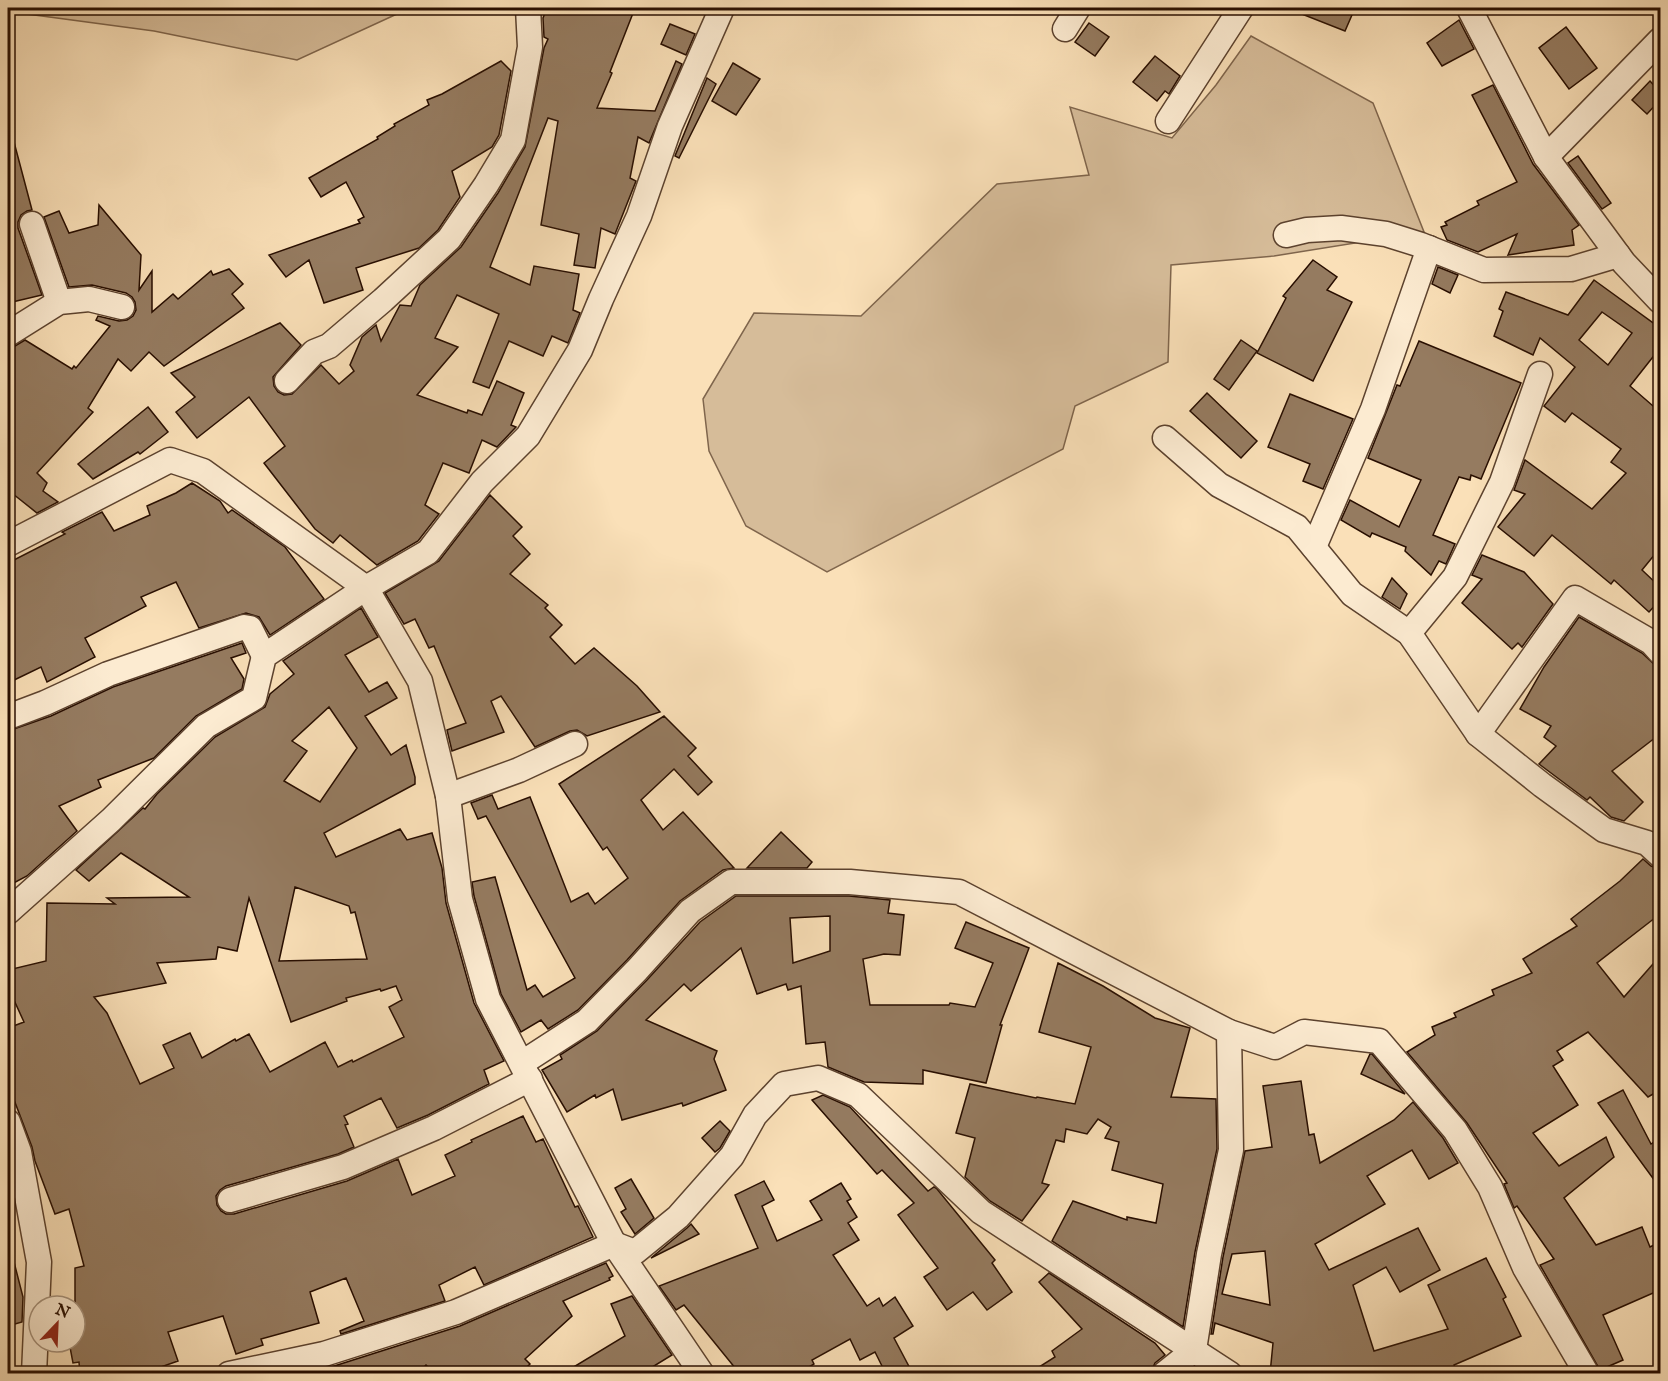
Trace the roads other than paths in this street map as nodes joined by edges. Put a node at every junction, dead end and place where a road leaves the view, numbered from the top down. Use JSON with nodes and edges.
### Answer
{"nodes":[{"id":1,"x":528,"y":8,"type":"edge"},
{"id":2,"x":722,"y":8,"type":"edge"},
{"id":3,"x":1078,"y":8,"type":"edge"},
{"id":4,"x":1241,"y":8,"type":"edge"},
{"id":5,"x":1469,"y":8,"type":"edge"},
{"id":6,"x":1065,"y":28,"type":"dead end"},
{"id":7,"x":1660,"y":40,"type":"edge"},
{"id":8,"x":1168,"y":121,"type":"dead end"},
{"id":9,"x":1546,"y":157,"type":"junction"},
{"id":10,"x":32,"y":224,"type":"dead end"},
{"id":11,"x":1286,"y":235,"type":"dead end"},
{"id":12,"x":1429,"y":248,"type":"junction"},
{"id":13,"x":1618,"y":255,"type":"junction"},
{"id":14,"x":1660,"y":301,"type":"edge"},
{"id":15,"x":59,"y":302,"type":"junction"},
{"id":16,"x":122,"y":307,"type":"dead end"},
{"id":17,"x":8,"y":334,"type":"edge"},
{"id":18,"x":1540,"y":375,"type":"dead end"},
{"id":19,"x":288,"y":381,"type":"dead end"},
{"id":20,"x":1165,"y":438,"type":"dead end"},
{"id":21,"x":8,"y":544,"type":"edge"},
{"id":22,"x":1314,"y":547,"type":"junction"},
{"id":23,"x":366,"y":588,"type":"junction"},
{"id":24,"x":1409,"y":633,"type":"junction"},
{"id":25,"x":1660,"y":652,"type":"edge"},
{"id":26,"x":264,"y":656,"type":"junction"},
{"id":27,"x":8,"y":717,"type":"edge"},
{"id":28,"x":1478,"y":734,"type":"junction"},
{"id":29,"x":575,"y":744,"type":"dead end"},
{"id":30,"x":448,"y":796,"type":"junction"},
{"id":31,"x":1660,"y":855,"type":"edge"},
{"id":32,"x":8,"y":912,"type":"edge"},
{"id":33,"x":1229,"y":1032,"type":"junction"},
{"id":34,"x":526,"y":1071,"type":"junction"},
{"id":35,"x":8,"y":1122,"type":"edge"},
{"id":36,"x":230,"y":1200,"type":"dead end"},
{"id":37,"x":614,"y":1244,"type":"junction"},
{"id":38,"x":1194,"y":1350,"type":"junction"},
{"id":39,"x":34,"y":1374,"type":"edge"},
{"id":40,"x":230,"y":1374,"type":"edge"},
{"id":41,"x":702,"y":1374,"type":"edge"},
{"id":42,"x":1164,"y":1374,"type":"edge"},
{"id":43,"x":1230,"y":1374,"type":"edge"},
{"id":44,"x":1587,"y":1374,"type":"edge"}],
"edges":[{"from":1,"to":19,"type":"street"},
{"from":2,"to":23,"type":"street"},
{"from":3,"to":6,"type":"street"},
{"from":4,"to":8,"type":"street"},
{"from":5,"to":9,"type":"street"},
{"from":7,"to":9,"type":"street"},
{"from":9,"to":13,"type":"street"},
{"from":10,"to":15,"type":"street"},
{"from":11,"to":12,"type":"street"},
{"from":12,"to":13,"type":"street"},
{"from":12,"to":22,"type":"street"},
{"from":13,"to":14,"type":"street"},
{"from":15,"to":16,"type":"street"},
{"from":15,"to":17,"type":"street"},
{"from":18,"to":24,"type":"street"},
{"from":20,"to":22,"type":"street"},
{"from":21,"to":23,"type":"street"},
{"from":22,"to":24,"type":"street"},
{"from":23,"to":26,"type":"street"},
{"from":23,"to":30,"type":"street"},
{"from":24,"to":28,"type":"street"},
{"from":25,"to":28,"type":"street"},
{"from":26,"to":27,"type":"street"},
{"from":26,"to":32,"type":"street"},
{"from":28,"to":31,"type":"street"},
{"from":29,"to":30,"type":"street"},
{"from":30,"to":34,"type":"street"},
{"from":33,"to":34,"type":"street"},
{"from":33,"to":38,"type":"street"},
{"from":33,"to":44,"type":"street"},
{"from":34,"to":36,"type":"street"},
{"from":34,"to":37,"type":"street"},
{"from":35,"to":39,"type":"street"},
{"from":37,"to":38,"type":"street"},
{"from":37,"to":40,"type":"street"},
{"from":37,"to":41,"type":"street"},
{"from":38,"to":42,"type":"street"},
{"from":38,"to":43,"type":"street"}]}
